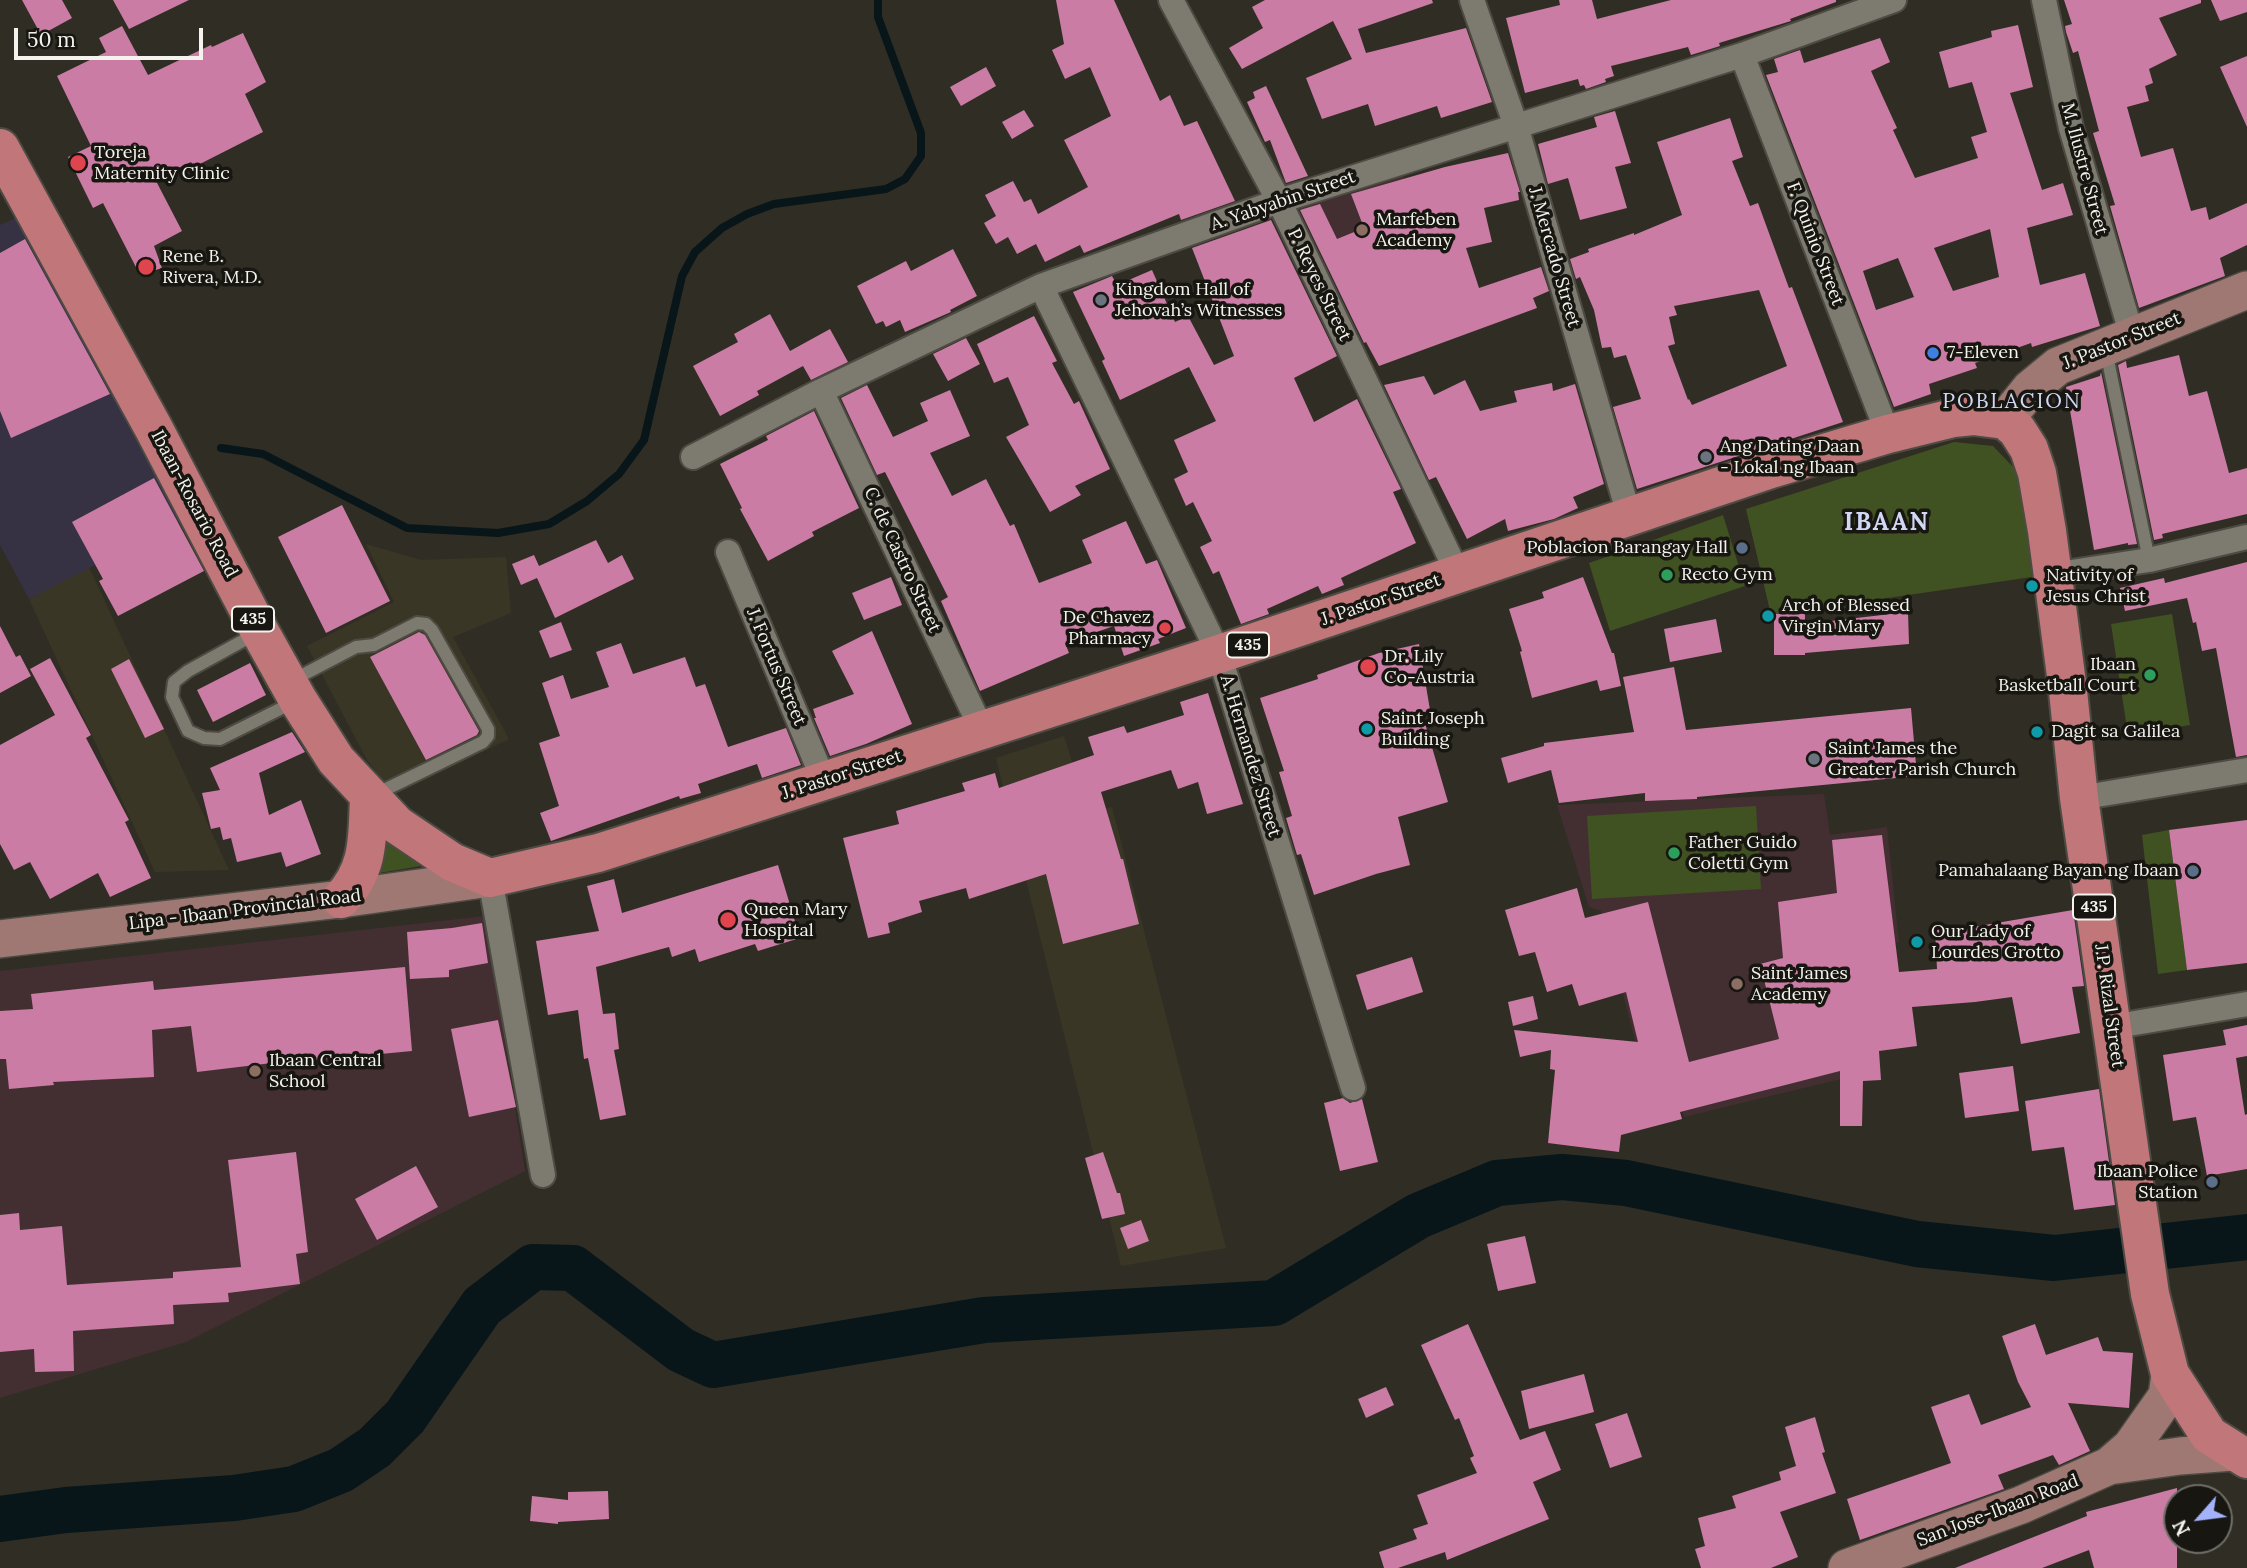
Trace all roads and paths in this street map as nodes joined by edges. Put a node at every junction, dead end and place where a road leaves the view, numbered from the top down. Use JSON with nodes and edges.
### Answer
{"nodes":[{"id":1,"x":1171,"y":0,"type":"edge"},
{"id":2,"x":1472,"y":0,"type":"edge"},
{"id":3,"x":1894,"y":0,"type":"edge"},
{"id":4,"x":2043,"y":0,"type":"edge"},
{"id":5,"x":1742,"y":55,"type":"junction"},
{"id":6,"x":1516,"y":126,"type":"junction"},
{"id":7,"x":4,"y":167,"type":"edge"},
{"id":8,"x":1279,"y":201,"type":"junction"},
{"id":9,"x":1041,"y":286,"type":"junction"},
{"id":10,"x":2247,"y":290,"type":"edge"},
{"id":11,"x":2118,"y":341,"type":"junction"},
{"id":12,"x":821,"y":391,"type":"junction"},
{"id":13,"x":2005,"y":420,"type":"junction"},
{"id":14,"x":1888,"y":434,"type":"junction"},
{"id":15,"x":693,"y":457,"type":"dead end"},
{"id":16,"x":1629,"y":515,"type":"junction"},
{"id":17,"x":2247,"y":537,"type":"edge"},
{"id":18,"x":728,"y":552,"type":"dead end"},
{"id":19,"x":2149,"y":560,"type":"junction"},
{"id":20,"x":1458,"y":574,"type":"junction"},
{"id":21,"x":2052,"y":575,"type":"junction"},
{"id":22,"x":260,"y":632,"type":"junction"},
{"id":23,"x":1219,"y":654,"type":"junction"},
{"id":24,"x":293,"y":691,"type":"junction"},
{"id":25,"x":982,"y":730,"type":"junction"},
{"id":26,"x":2247,"y":770,"type":"edge"},
{"id":27,"x":824,"y":781,"type":"junction"},
{"id":28,"x":369,"y":798,"type":"junction"},
{"id":29,"x":2079,"y":798,"type":"junction"},
{"id":30,"x":490,"y":878,"type":"junction"},
{"id":31,"x":341,"y":899,"type":"junction"},
{"id":32,"x":0,"y":939,"type":"edge"},
{"id":33,"x":2247,"y":1004,"type":"edge"},
{"id":34,"x":2111,"y":1027,"type":"junction"},
{"id":35,"x":1353,"y":1088,"type":"dead end"},
{"id":36,"x":542,"y":1175,"type":"dead end"},
{"id":37,"x":2170,"y":1374,"type":"junction"},
{"id":38,"x":2240,"y":1456,"type":"edge"},
{"id":39,"x":2109,"y":1466,"type":"junction"},
{"id":40,"x":1847,"y":1568,"type":"edge"}],
"edges":[{"from":1,"to":8,"type":"street","name":"P. Reyes Street"},
{"from":2,"to":6,"type":"street","name":"J. Mercado Street"},
{"from":3,"to":5,"type":"street","name":"A. Yabyabin Street"},
{"from":4,"to":11,"type":"street","name":"M. Ilustre Street"},
{"from":5,"to":6,"type":"street","name":"A. Yabyabin Street"},
{"from":5,"to":14,"type":"street","name":"F. Quinio Street"},
{"from":6,"to":8,"type":"street","name":"A. Yabyabin Street"},
{"from":6,"to":16,"type":"street","name":"J. Mercado Street"},
{"from":7,"to":22,"type":"main road","name":"Ibaan-Rosario Road","number":"435"},
{"from":8,"to":9,"type":"street","name":"A. Yabyabin Street"},
{"from":8,"to":20,"type":"street","name":"P. Reyes Street"},
{"from":9,"to":12,"type":"street","name":"A. Yabyabin Street"},
{"from":9,"to":23,"type":"street","name":"A. Hernandez Street"},
{"from":10,"to":11,"type":"main road","name":"J. Pastor Street"},
{"from":11,"to":13,"type":"main road","name":"J. Pastor Street"},
{"from":11,"to":19,"type":"lane"},
{"from":12,"to":15,"type":"street","name":"A. Yabyabin Street"},
{"from":12,"to":25,"type":"street","name":"C. de Castro Street"},
{"from":13,"to":14,"type":"main road","name":"J. Pastor Street","number":"435"},
{"from":13,"to":21,"type":"main road","name":"J.P. Rizal Street","number":"435"},
{"from":14,"to":16,"type":"main road","name":"J. Pastor Street","number":"435"},
{"from":16,"to":20,"type":"main road","name":"J. Pastor Street","number":"435"},
{"from":17,"to":19,"type":"street"},
{"from":18,"to":27,"type":"street","name":"J. Fortus Street"},
{"from":19,"to":21,"type":"street"},
{"from":20,"to":23,"type":"main road","name":"J. Pastor Street","number":"435"},
{"from":21,"to":29,"type":"main road","name":"J.P. Rizal Street","number":"435"},
{"from":22,"to":24,"type":"main road","name":"Ibaan-Rosario Road","number":"435"},
{"from":22,"to":24,"type":"lane"},
{"from":23,"to":25,"type":"main road","name":"J. Pastor Street","number":"435"},
{"from":23,"to":35,"type":"street","name":"A. Hernandez Street"},
{"from":24,"to":28,"type":"main road","name":"Ibaan-Rosario Road","number":"435"},
{"from":24,"to":28,"type":"lane"},
{"from":25,"to":27,"type":"main road","name":"J. Pastor Street","number":"435"},
{"from":26,"to":29,"type":"street"},
{"from":27,"to":30,"type":"main road","name":"J. Pastor Street","number":"435"},
{"from":28,"to":30,"type":"main road","name":"Ibaan-Rosario Road","number":"435"},
{"from":28,"to":31,"type":"main road"},
{"from":29,"to":34,"type":"main road","name":"J.P. Rizal Street","number":"435"},
{"from":30,"to":31,"type":"main road","name":"Lipa - Ibaan Provincial Road"},
{"from":30,"to":36,"type":"street"},
{"from":31,"to":32,"type":"main road","name":"Lipa - Ibaan Provincial Road"},
{"from":33,"to":34,"type":"street"},
{"from":34,"to":37,"type":"main road","name":"J.P. Rizal Street","number":"435"},
{"from":37,"to":38,"type":"main road","name":"J.P. Rizal Street","number":"435"},
{"from":37,"to":39,"type":"main road","name":"San Jose-Ibaan Road"},
{"from":38,"to":39,"type":"main road","name":"San Jose-Ibaan Road"},
{"from":39,"to":40,"type":"main road","name":"San Jose-Ibaan Road"}]}
